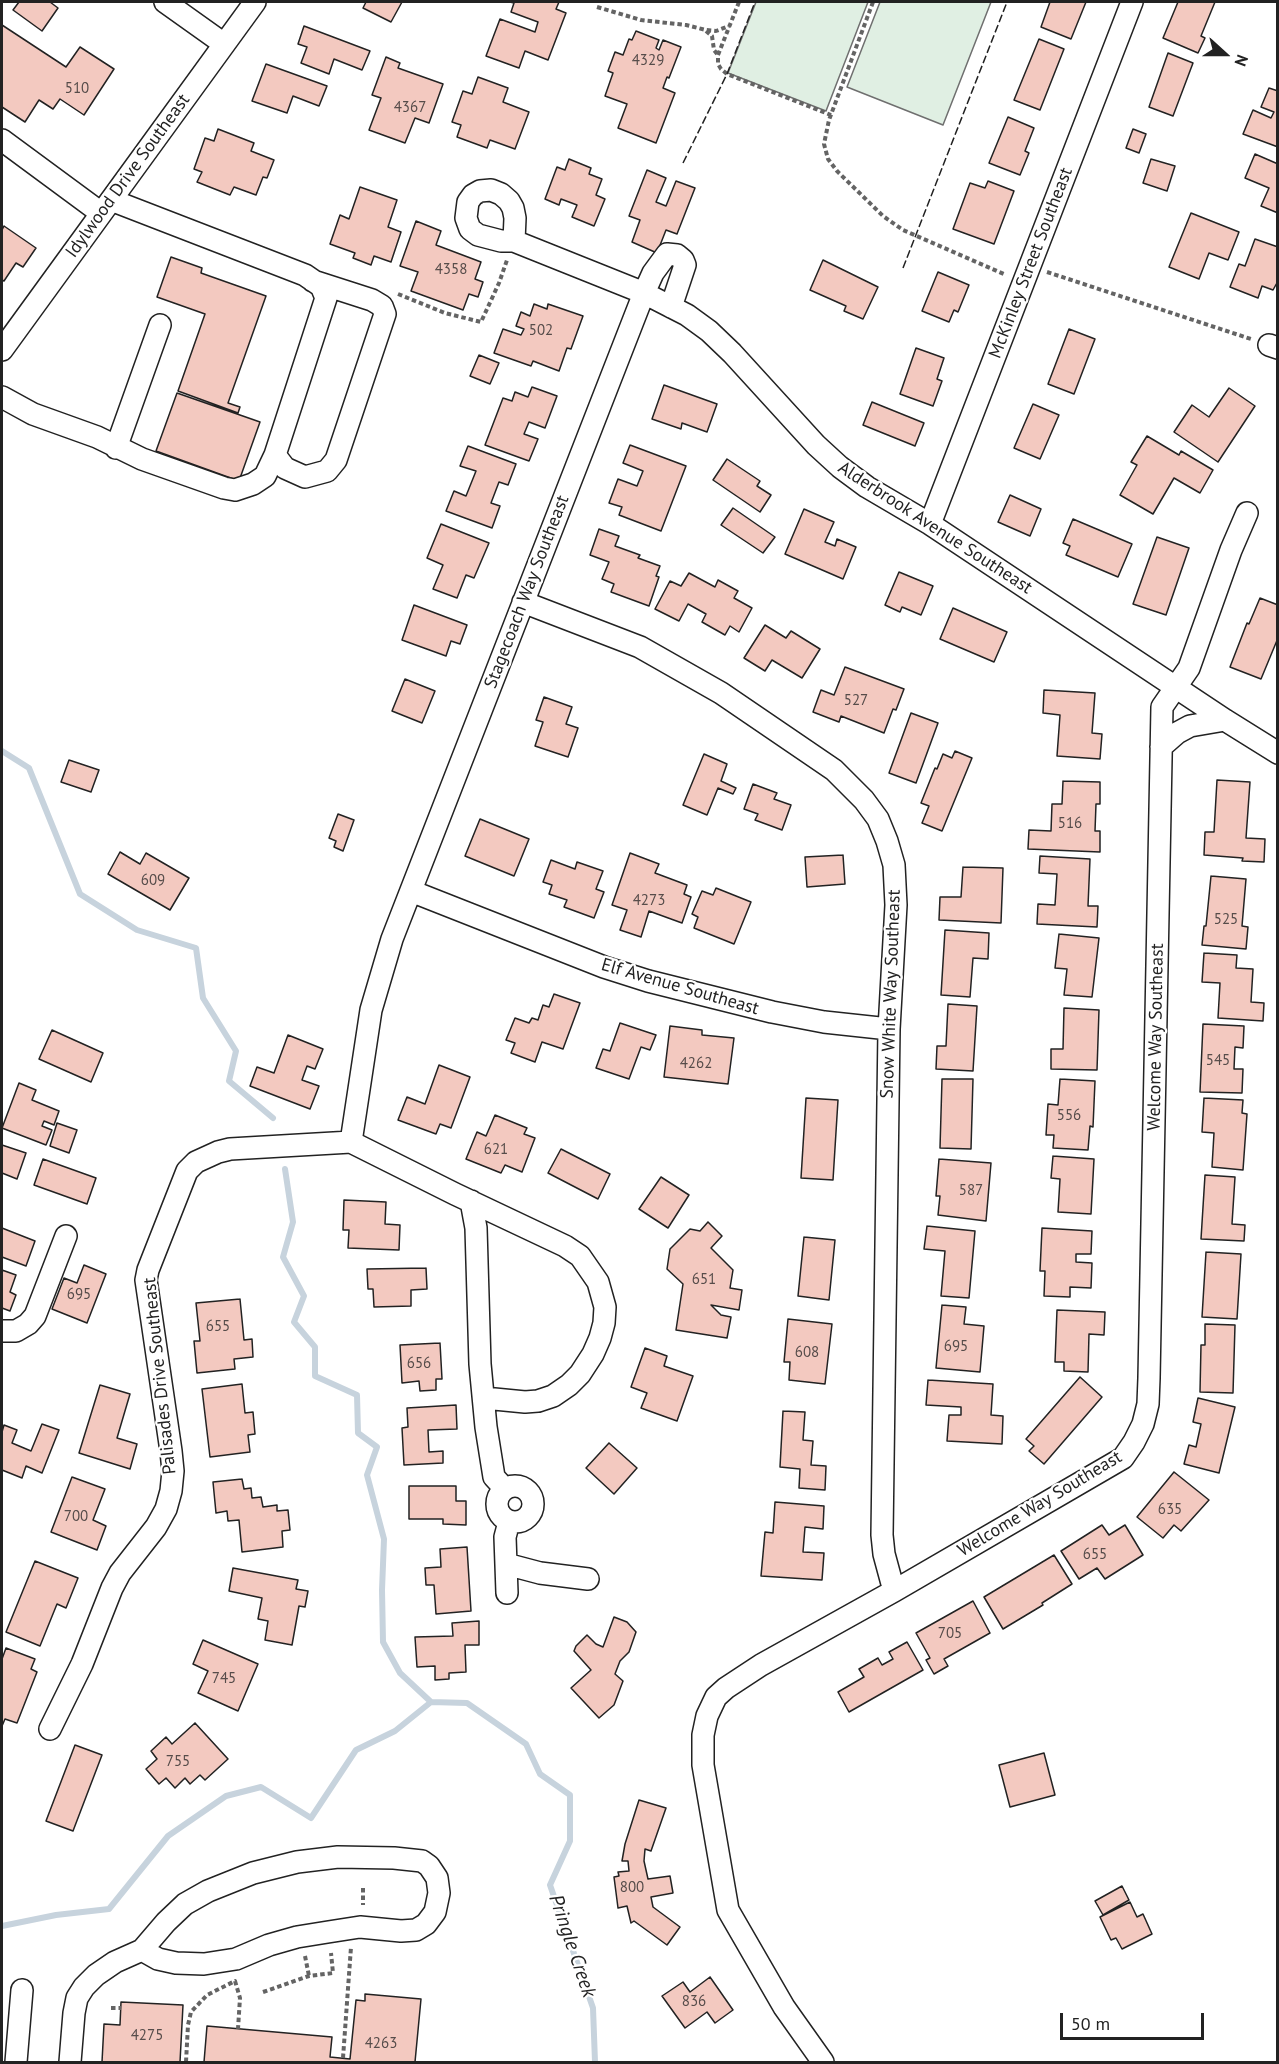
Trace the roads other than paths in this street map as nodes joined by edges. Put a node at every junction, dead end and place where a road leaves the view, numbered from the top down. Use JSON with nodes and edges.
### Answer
{"nodes":[{"id":1,"x":165,"y":2,"type":"edge"},
{"id":2,"x":255,"y":2,"type":"edge"},
{"id":3,"x":1132,"y":2,"type":"edge"},
{"id":4,"x":224,"y":44,"type":"junction"},
{"id":5,"x":2,"y":140,"type":"edge"},
{"id":6,"x":106,"y":206,"type":"junction"},
{"id":7,"x":514,"y":241,"type":"road end"},
{"id":8,"x":313,"y":281,"type":"junction"},
{"id":9,"x":644,"y":293,"type":"junction"},
{"id":10,"x":671,"y":306,"type":"junction"},
{"id":11,"x":160,"y":325,"type":"dead end"},
{"id":12,"x":2,"y":348,"type":"edge"},
{"id":13,"x":2,"y":397,"type":"edge"},
{"id":14,"x":116,"y":448,"type":"junction"},
{"id":15,"x":275,"y":455,"type":"junction"},
{"id":16,"x":1247,"y":513,"type":"dead end"},
{"id":17,"x":930,"y":524,"type":"junction"},
{"id":18,"x":523,"y":602,"type":"junction"},
{"id":19,"x":1177,"y":688,"type":"junction"},
{"id":20,"x":1225,"y":720,"type":"junction"},
{"id":21,"x":1161,"y":747,"type":"junction"},
{"id":22,"x":1278,"y":753,"type":"edge"},
{"id":23,"x":411,"y":891,"type":"junction"},
{"id":24,"x":889,"y":1029,"type":"junction"},
{"id":25,"x":351,"y":1142,"type":"junction"},
{"id":26,"x":471,"y":1201,"type":"junction"},
{"id":27,"x":66,"y":1236,"type":"dead end"},
{"id":28,"x":2,"y":1331,"type":"edge"},
{"id":29,"x":484,"y":1398,"type":"junction"},
{"id":30,"x":505,"y":1489,"type":"junction"},
{"id":31,"x":509,"y":1522,"type":"junction"},
{"id":32,"x":506,"y":1564,"type":"junction"},
{"id":33,"x":588,"y":1579,"type":"dead end"},
{"id":34,"x":894,"y":1591,"type":"junction"},
{"id":35,"x":507,"y":1593,"type":"dead end"},
{"id":36,"x":50,"y":1729,"type":"dead end"},
{"id":37,"x":141,"y":1950,"type":"junction"},
{"id":38,"x":22,"y":1990,"type":"dead end"},
{"id":39,"x":16,"y":2062,"type":"edge"},
{"id":40,"x":70,"y":2062,"type":"edge"},
{"id":41,"x":823,"y":2062,"type":"edge"}],
"edges":[{"from":1,"to":4,"type":"street"},
{"from":2,"to":4,"type":"street","name":"Idylwood Drive Southeast"},
{"from":3,"to":17,"type":"street","name":"McKinley Street Southeast"},
{"from":4,"to":6,"type":"street","name":"Idylwood Drive Southeast"},
{"from":5,"to":6,"type":"street"},
{"from":6,"to":8,"type":"street"},
{"from":6,"to":12,"type":"street","name":"Idylwood Drive Southeast"},
{"from":7,"to":9,"type":"street","name":"Alderbrook Avenue Southeast"},
{"from":8,"to":15,"type":"street"},
{"from":8,"to":15,"type":"street"},
{"from":9,"to":10,"type":"street","name":"Alderbrook Avenue Southeast"},
{"from":9,"to":10,"type":"street","name":"Stagecoach Way Southeast"},
{"from":9,"to":18,"type":"street","name":"Stagecoach Way Southeast"},
{"from":10,"to":17,"type":"street","name":"Alderbrook Avenue Southeast"},
{"from":11,"to":14,"type":"street"},
{"from":13,"to":14,"type":"street"},
{"from":14,"to":15,"type":"street"},
{"from":16,"to":19,"type":"street","name":"Welcome Way Southeast"},
{"from":17,"to":19,"type":"street","name":"Alderbrook Avenue Southeast"},
{"from":18,"to":23,"type":"street","name":"Stagecoach Way Southeast"},
{"from":18,"to":24,"type":"street","name":"Snow White Way Southeast"},
{"from":19,"to":20,"type":"street","name":"Alderbrook Avenue Southeast"},
{"from":19,"to":21,"type":"street","name":"Welcome Way Southeast"},
{"from":20,"to":21,"type":"street"},
{"from":20,"to":22,"type":"street","name":"Alderbrook Avenue Southeast"},
{"from":21,"to":34,"type":"street","name":"Welcome Way Southeast"},
{"from":23,"to":24,"type":"street","name":"Elf Avenue Southeast"},
{"from":23,"to":25,"type":"street","name":"Stagecoach Way Southeast"},
{"from":24,"to":34,"type":"street","name":"Snow White Way Southeast"},
{"from":25,"to":26,"type":"street"},
{"from":25,"to":36,"type":"street","name":"Palisades Drive Southeast"},
{"from":26,"to":29,"type":"street"},
{"from":26,"to":29,"type":"street"},
{"from":27,"to":28,"type":"street"},
{"from":29,"to":30,"type":"street"},
{"from":30,"to":31,"type":"street"},
{"from":30,"to":31,"type":"street"},
{"from":31,"to":32,"type":"street"},
{"from":32,"to":33,"type":"street"},
{"from":32,"to":35,"type":"street"},
{"from":34,"to":41,"type":"street","name":"Welcome Way Southeast"},
{"from":37,"to":37,"type":"street"},
{"from":37,"to":40,"type":"street"},
{"from":38,"to":39,"type":"street"}]}
